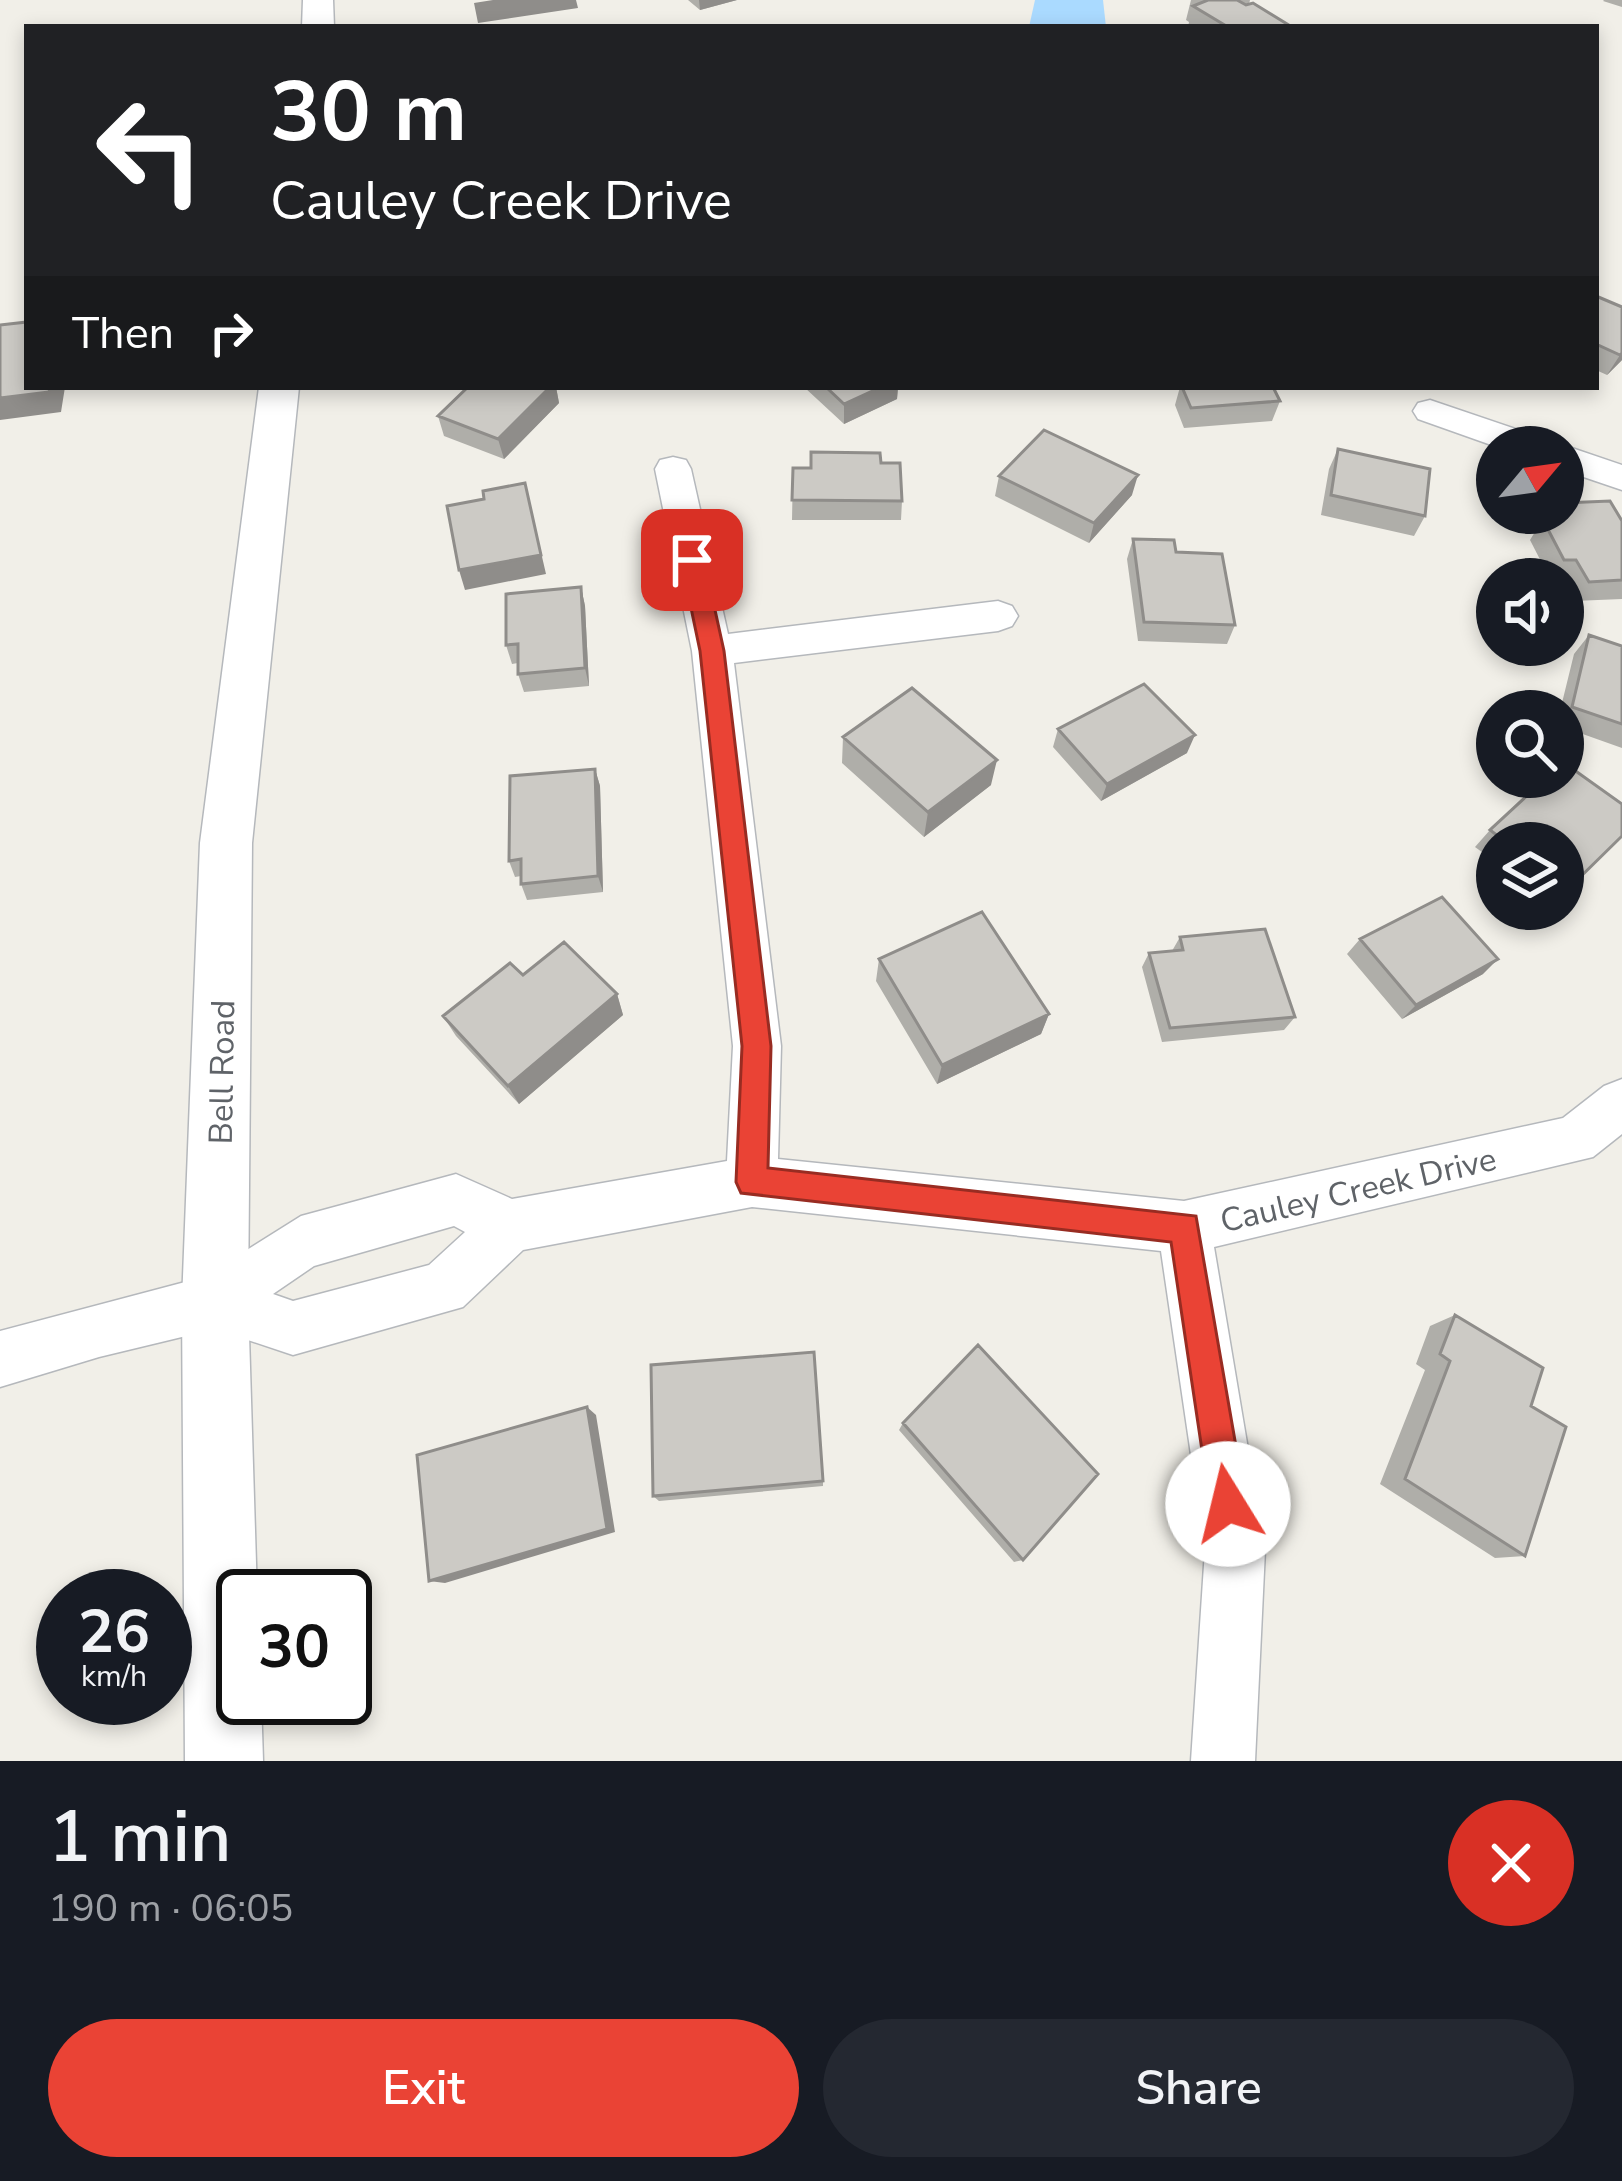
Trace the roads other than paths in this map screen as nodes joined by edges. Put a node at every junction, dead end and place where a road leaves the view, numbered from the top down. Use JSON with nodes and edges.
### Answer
{"nodes":[{"id":1,"x":279,"y":390,"type":"edge"},
{"id":2,"x":1430,"y":410,"type":"dead end"},
{"id":3,"x":1476,"y":427,"type":"edge"},
{"id":4,"x":1584,"y":465,"type":"edge"},
{"id":5,"x":673,"y":469,"type":"dead end"},
{"id":6,"x":1622,"y":478,"type":"edge"},
{"id":7,"x":998,"y":616,"type":"dead end"},
{"id":8,"x":712,"y":651,"type":"junction"},
{"id":9,"x":1622,"y":1103,"type":"edge"},
{"id":10,"x":752,"y":1182,"type":"junction"},
{"id":11,"x":510,"y":1226,"type":"junction"},
{"id":12,"x":1184,"y":1227,"type":"junction"},
{"id":13,"x":215,"y":1302,"type":"junction"},
{"id":14,"x":0,"y":1359,"type":"edge"},
{"id":15,"x":224,"y":1761,"type":"edge"},
{"id":16,"x":1223,"y":1761,"type":"edge"}],
"edges":[{"from":1,"to":13,"type":"street","name":"Bell Road"},
{"from":2,"to":3,"type":"street"},
{"from":4,"to":6,"type":"street"},
{"from":5,"to":8,"type":"street"},
{"from":7,"to":8,"type":"street"},
{"from":8,"to":10,"type":"street"},
{"from":9,"to":12,"type":"street","name":"Cauley Creek Drive"},
{"from":10,"to":11,"type":"street","name":"Cauley Creek Drive"},
{"from":10,"to":12,"type":"street","name":"Cauley Creek Drive"},
{"from":11,"to":13,"type":"street"},
{"from":11,"to":13,"type":"street"},
{"from":12,"to":16,"type":"street"},
{"from":13,"to":14,"type":"street"},
{"from":13,"to":15,"type":"street","name":"Bell Road"}]}
